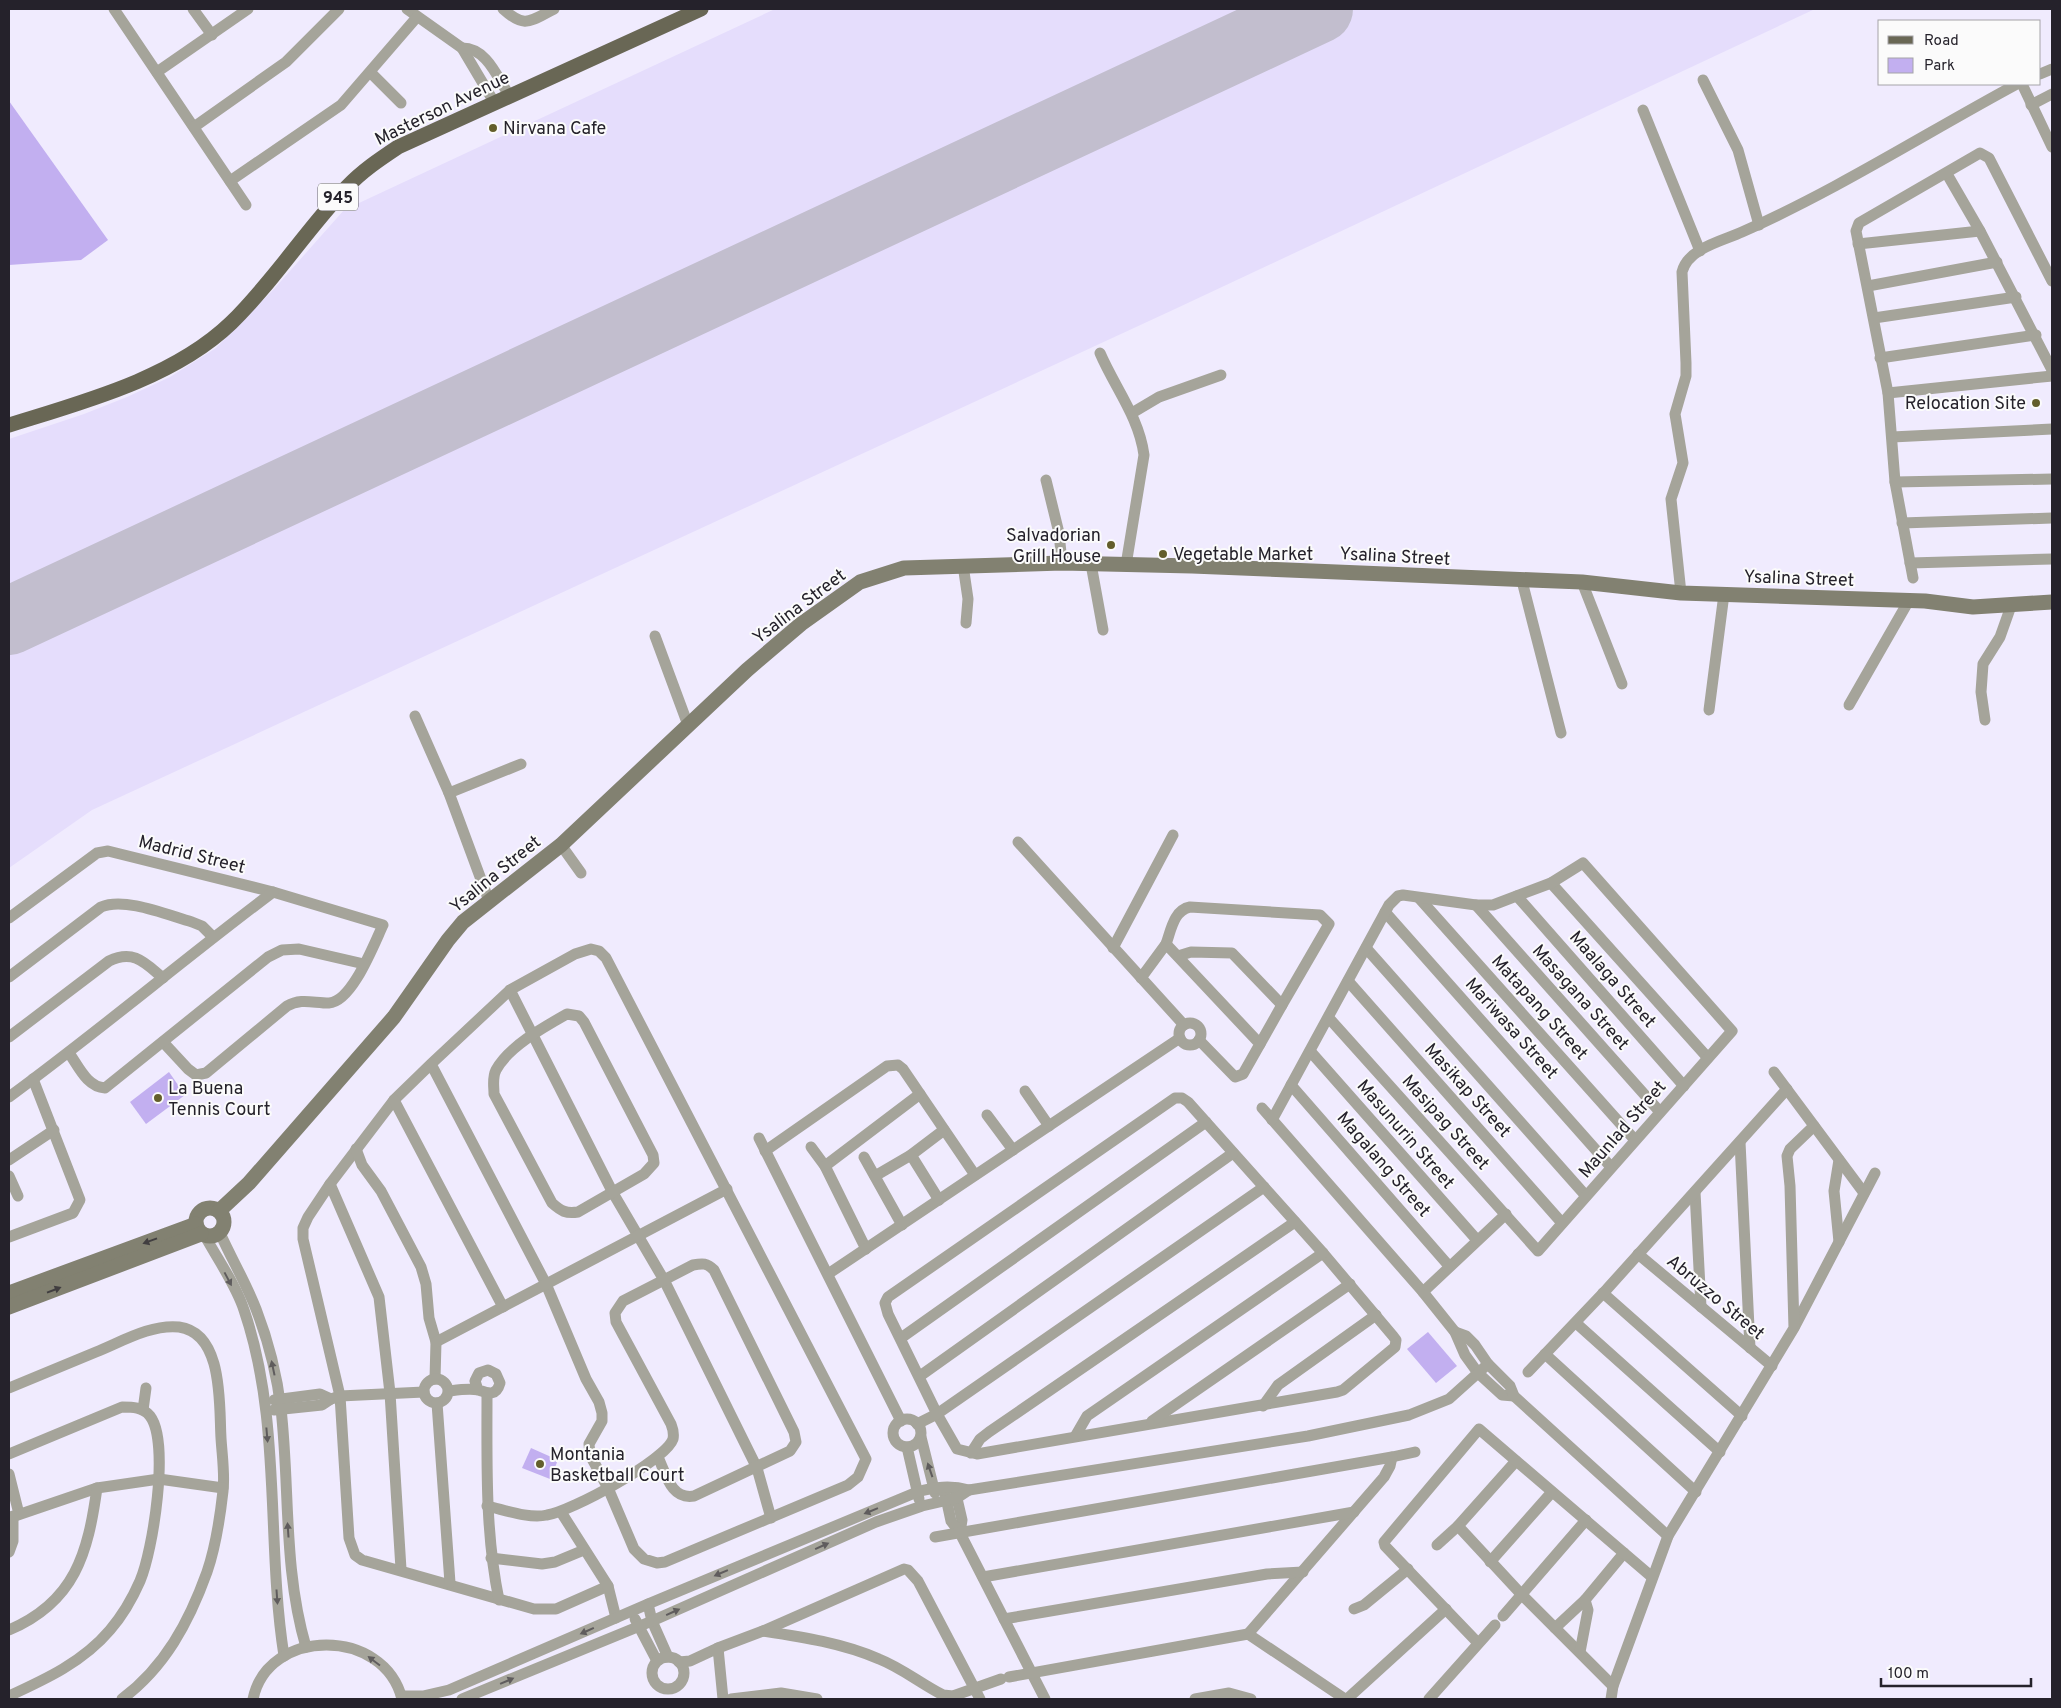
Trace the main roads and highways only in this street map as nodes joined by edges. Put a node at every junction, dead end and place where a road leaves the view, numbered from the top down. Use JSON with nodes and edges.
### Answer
{"nodes":[{"id":1,"x":701,"y":9,"type":"edge"},
{"id":2,"x":9,"y":424,"type":"edge"}],
"edges":[{"from":1,"to":2,"type":"main road","name":"Masterson Avenue","number":"945"}]}
